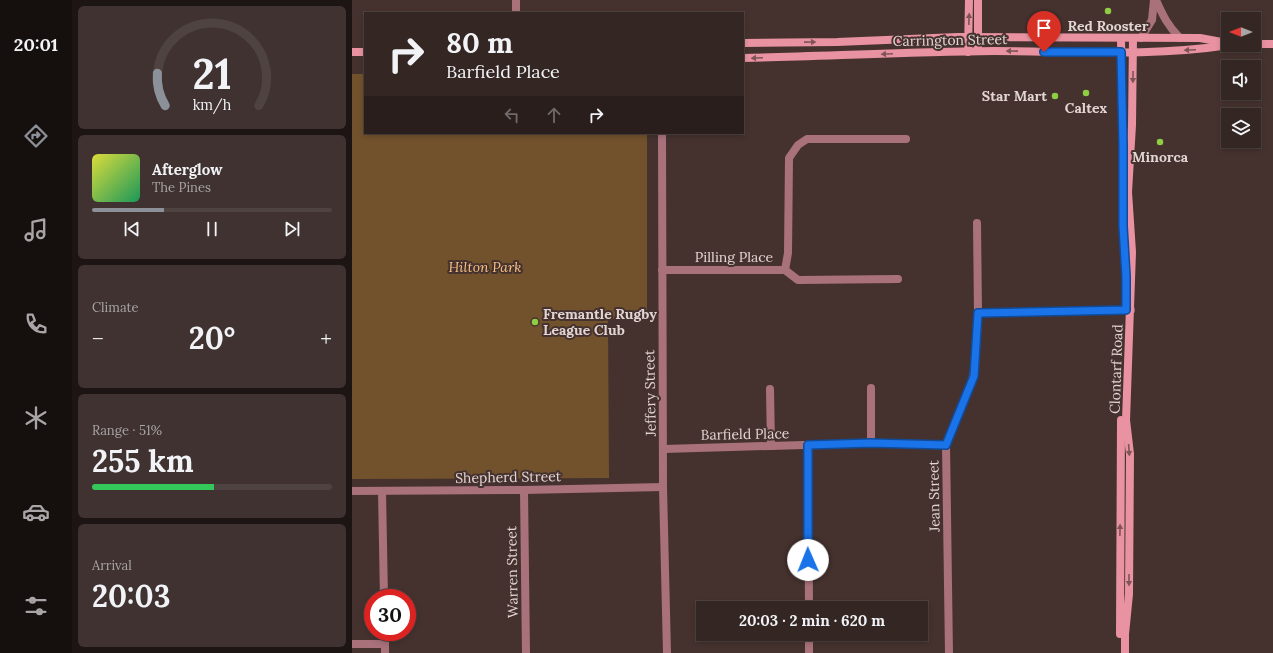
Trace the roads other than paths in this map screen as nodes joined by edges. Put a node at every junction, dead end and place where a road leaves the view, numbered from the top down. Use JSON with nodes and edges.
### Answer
{"nodes":[{"id":1,"x":516,"y":0,"type":"edge"},
{"id":2,"x":970,"y":0,"type":"edge"},
{"id":3,"x":978,"y":0,"type":"edge"},
{"id":4,"x":1155,"y":0,"type":"edge"},
{"id":5,"x":516,"y":12,"type":"edge"},
{"id":6,"x":968,"y":37,"type":"junction"},
{"id":7,"x":978,"y":37,"type":"junction"},
{"id":8,"x":1121,"y":38,"type":"junction"},
{"id":9,"x":1137,"y":38,"type":"junction"},
{"id":10,"x":1180,"y":38,"type":"junction"},
{"id":11,"x":1221,"y":42,"type":"edge"},
{"id":12,"x":744,"y":43,"type":"edge"},
{"id":13,"x":1261,"y":44,"type":"edge"},
{"id":14,"x":1273,"y":44,"type":"edge"},
{"id":15,"x":1221,"y":45,"type":"edge"},
{"id":16,"x":352,"y":52,"type":"edge"},
{"id":17,"x":364,"y":52,"type":"edge"},
{"id":18,"x":968,"y":52,"type":"junction"},
{"id":19,"x":978,"y":52,"type":"junction"},
{"id":20,"x":1121,"y":52,"type":"junction"},
{"id":21,"x":1133,"y":52,"type":"junction"},
{"id":22,"x":744,"y":58,"type":"edge"},
{"id":23,"x":662,"y":134,"type":"edge"},
{"id":24,"x":906,"y":139,"type":"dead end"},
{"id":25,"x":977,"y":223,"type":"dead end"},
{"id":26,"x":662,"y":270,"type":"junction"},
{"id":27,"x":785,"y":270,"type":"junction"},
{"id":28,"x":898,"y":279,"type":"dead end"},
{"id":29,"x":1128,"y":310,"type":"junction"},
{"id":30,"x":978,"y":313,"type":"junction"},
{"id":31,"x":871,"y":388,"type":"dead end"},
{"id":32,"x":770,"y":389,"type":"dead end"},
{"id":33,"x":871,"y":443,"type":"junction"},
{"id":34,"x":808,"y":445,"type":"junction"},
{"id":35,"x":946,"y":445,"type":"junction"},
{"id":36,"x":771,"y":446,"type":"junction"},
{"id":37,"x":664,"y":449,"type":"junction"},
{"id":38,"x":664,"y":487,"type":"junction"},
{"id":39,"x":524,"y":490,"type":"junction"},
{"id":40,"x":352,"y":491,"type":"edge"},
{"id":41,"x":382,"y":491,"type":"junction"},
{"id":42,"x":384,"y":589,"type":"edge"},
{"id":43,"x":809,"y":601,"type":"edge"},
{"id":44,"x":809,"y":641,"type":"edge"},
{"id":45,"x":352,"y":644,"type":"edge"},
{"id":46,"x":385,"y":644,"type":"joint"},
{"id":47,"x":385,"y":653,"type":"edge"},
{"id":48,"x":526,"y":653,"type":"edge"},
{"id":49,"x":667,"y":653,"type":"edge"},
{"id":50,"x":809,"y":653,"type":"edge"},
{"id":51,"x":949,"y":653,"type":"edge"},
{"id":52,"x":1120,"y":653,"type":"edge"},
{"id":53,"x":1125,"y":653,"type":"edge"}],
"edges":[{"from":1,"to":5,"type":"street"},
{"from":6,"to":2,"type":"street","one_way":true},
{"from":3,"to":7,"type":"street"},
{"from":4,"to":9,"type":"street"},
{"from":4,"to":10,"type":"street"},
{"from":6,"to":7,"type":"street","name":"Carrington Street"},
{"from":12,"to":6,"type":"street","name":"Carrington Street","one_way":true},
{"from":6,"to":18,"type":"street"},
{"from":7,"to":8,"type":"street","name":"Carrington Street"},
{"from":7,"to":19,"type":"street"},
{"from":8,"to":9,"type":"street","name":"Carrington Street"},
{"from":8,"to":20,"type":"street","name":"Clontarf Road"},
{"from":9,"to":10,"type":"street","name":"Carrington Street"},
{"from":9,"to":21,"type":"street","name":"Clontarf Road"},
{"from":10,"to":11,"type":"street","name":"Carrington Street"},
{"from":13,"to":14,"type":"street"},
{"from":15,"to":21,"type":"street","name":"Carrington Street","one_way":true},
{"from":16,"to":17,"type":"street"},
{"from":18,"to":19,"type":"street","name":"Carrington Street"},
{"from":18,"to":22,"type":"street","name":"Carrington Street","one_way":true},
{"from":20,"to":19,"type":"street","name":"Carrington Street","one_way":true},
{"from":20,"to":21,"type":"street","name":"Carrington Street"},
{"from":20,"to":29,"type":"street","name":"Clontarf Road"},
{"from":21,"to":29,"type":"street","name":"Clontarf Road","one_way":true},
{"from":23,"to":26,"type":"street","name":"Jeffery Street"},
{"from":24,"to":27,"type":"street"},
{"from":25,"to":30,"type":"street","name":"Jean Street"},
{"from":26,"to":27,"type":"street","name":"Pilling Place"},
{"from":26,"to":37,"type":"street","name":"Jeffery Street"},
{"from":27,"to":28,"type":"street","name":"Pilling Place"},
{"from":29,"to":30,"type":"street"},
{"from":52,"to":29,"type":"street","name":"Clontarf Road","one_way":true},
{"from":29,"to":53,"type":"street","name":"Clontarf Road","one_way":true},
{"from":30,"to":35,"type":"street","name":"Jean Street"},
{"from":31,"to":33,"type":"street"},
{"from":32,"to":36,"type":"street"},
{"from":33,"to":34,"type":"street","name":"Barfield Place"},
{"from":33,"to":35,"type":"street","name":"Barfield Place"},
{"from":34,"to":36,"type":"street","name":"Barfield Place"},
{"from":34,"to":43,"type":"street"},
{"from":35,"to":51,"type":"street","name":"Jean Street"},
{"from":36,"to":37,"type":"street","name":"Barfield Place"},
{"from":37,"to":38,"type":"street","name":"Jeffery Street"},
{"from":38,"to":39,"type":"street","name":"Shepherd Street"},
{"from":38,"to":49,"type":"street","name":"Jeffery Street"},
{"from":39,"to":41,"type":"street","name":"Shepherd Street"},
{"from":39,"to":48,"type":"street","name":"Warren Street"},
{"from":40,"to":41,"type":"street","name":"Shepherd Street"},
{"from":41,"to":42,"type":"street"},
{"from":44,"to":50,"type":"street"},
{"from":45,"to":46,"type":"street"},
{"from":46,"to":47,"type":"street"}]}
